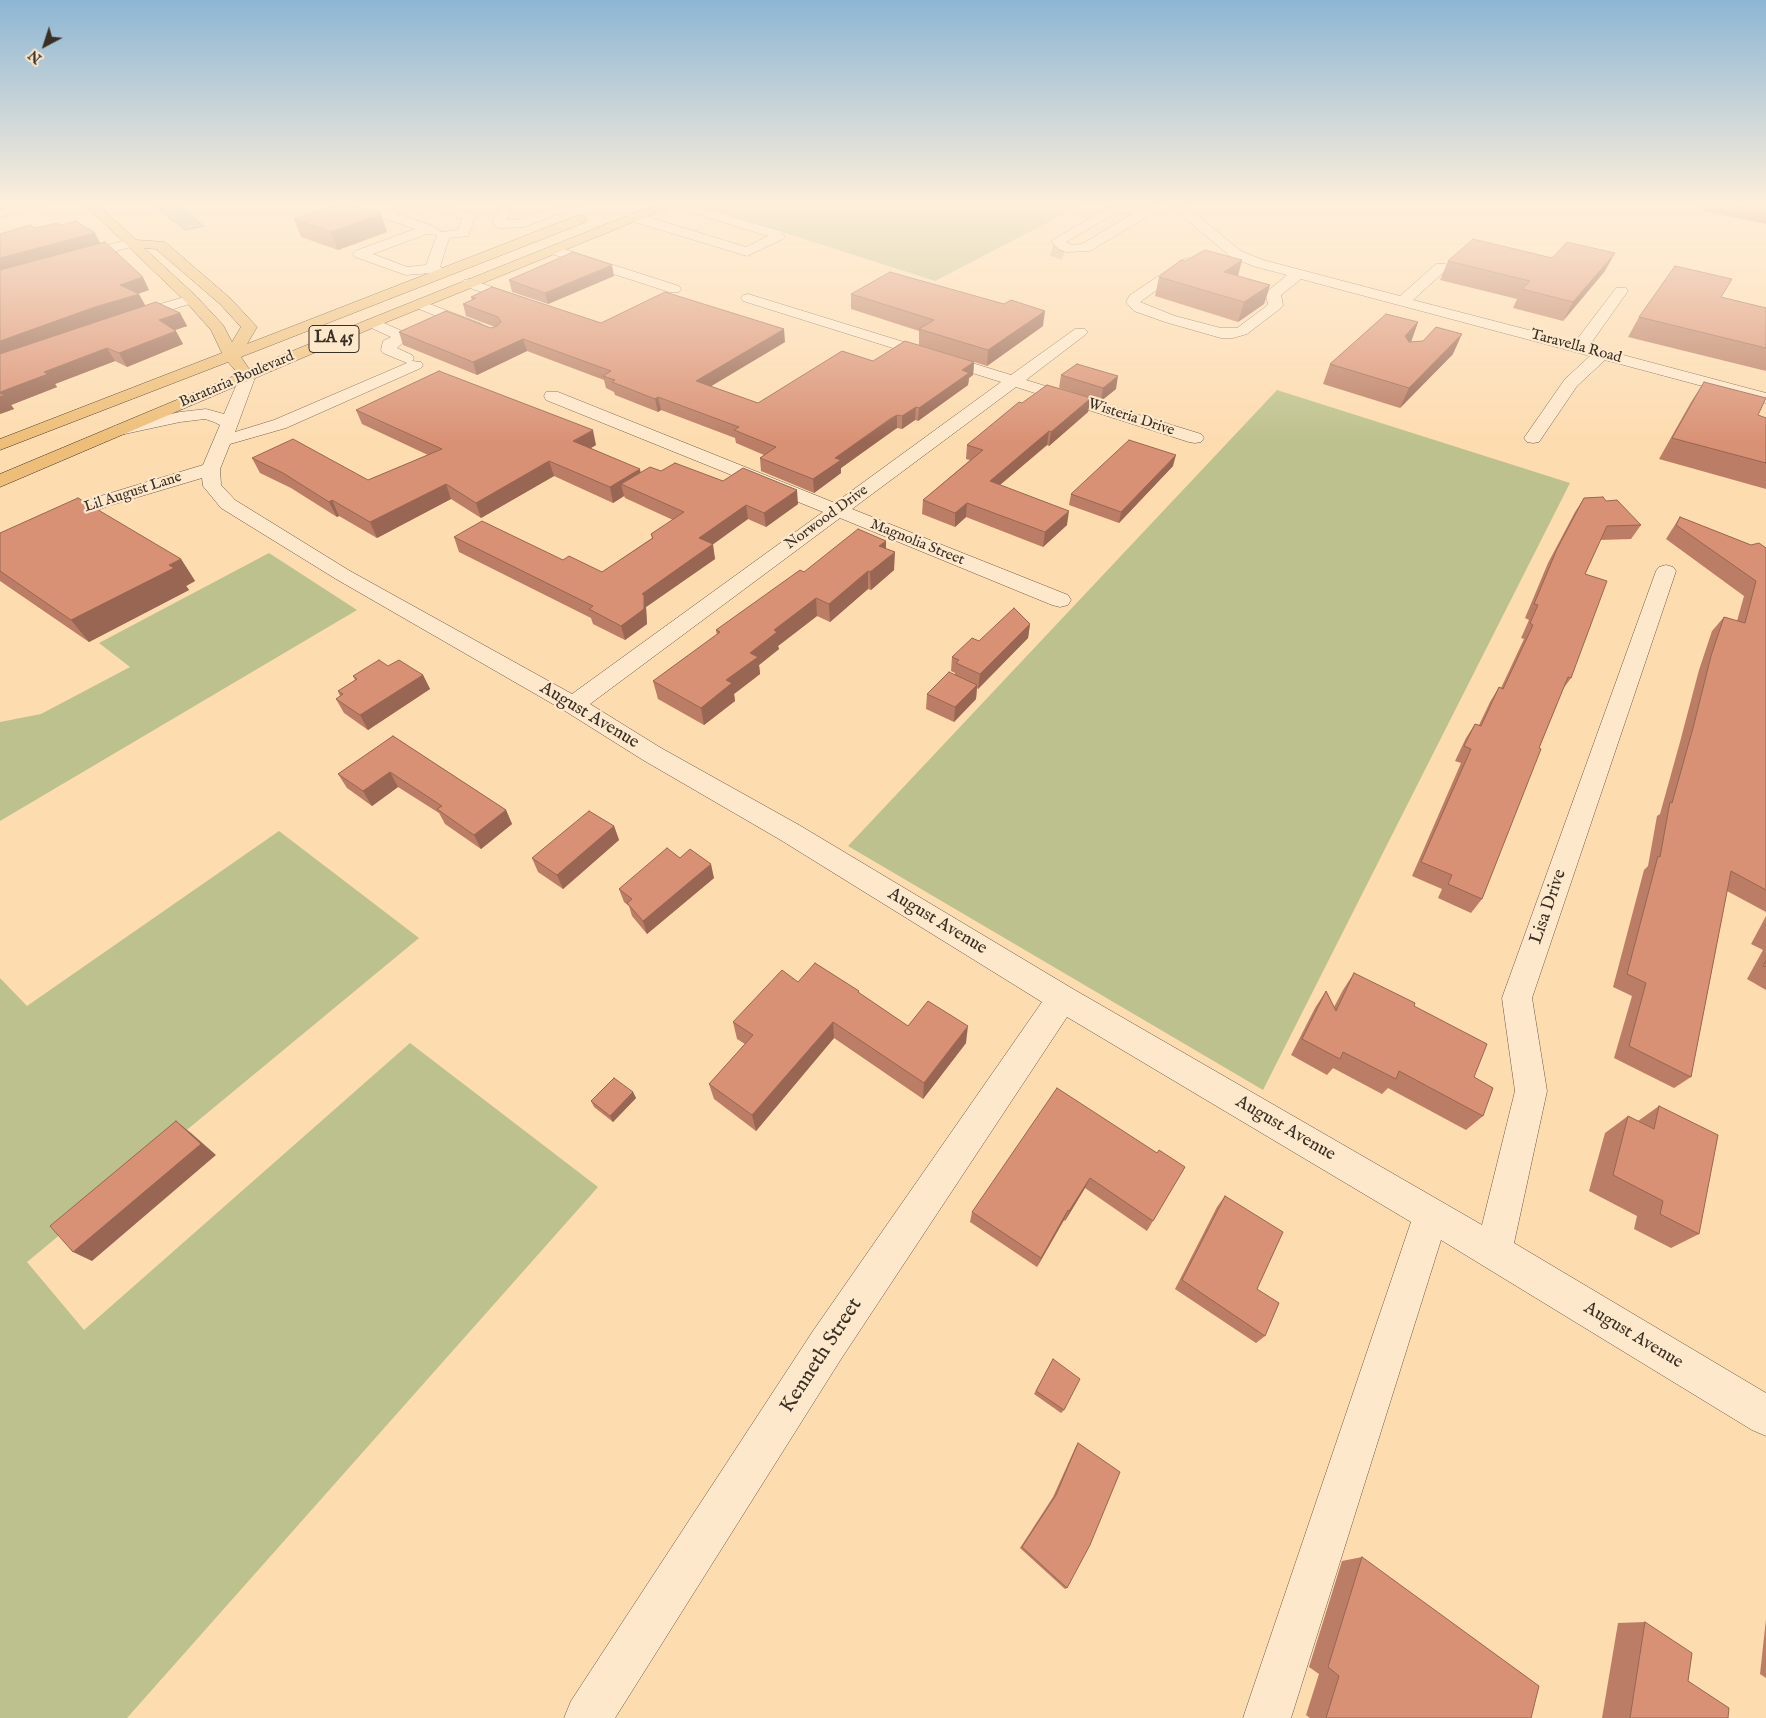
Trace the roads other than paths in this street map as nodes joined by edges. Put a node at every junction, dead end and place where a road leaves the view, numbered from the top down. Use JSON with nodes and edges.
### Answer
{"nodes":[{"id":1,"x":173,"y":283,"type":"edge"},
{"id":2,"x":205,"y":283,"type":"edge"},
{"id":3,"x":409,"y":283,"type":"edge"},
{"id":4,"x":470,"y":283,"type":"joint"},
{"id":5,"x":656,"y":283,"type":"edge"},
{"id":6,"x":1159,"y":283,"type":"edge"},
{"id":7,"x":1286,"y":283,"type":"edge"},
{"id":8,"x":1337,"y":283,"type":"edge"},
{"id":9,"x":1422,"y":283,"type":"edge"},
{"id":10,"x":674,"y":289,"type":"dead end"},
{"id":11,"x":1621,"y":290,"type":"dead end"},
{"id":12,"x":748,"y":298,"type":"dead end"},
{"id":13,"x":191,"y":300,"type":"junction"},
{"id":14,"x":1403,"y":301,"type":"junction"},
{"id":15,"x":419,"y":304,"type":"junction"},
{"id":16,"x":537,"y":307,"type":"edge"},
{"id":17,"x":1450,"y":314,"type":"junction"},
{"id":18,"x":239,"y":316,"type":"junction"},
{"id":19,"x":329,"y":318,"type":"junction"},
{"id":20,"x":116,"y":322,"type":"edge"},
{"id":21,"x":260,"y":322,"type":"dead end"},
{"id":22,"x":276,"y":323,"type":"dead end"},
{"id":23,"x":372,"y":323,"type":"junction"},
{"id":24,"x":1438,"y":326,"type":"edge"},
{"id":25,"x":1080,"y":332,"type":"dead end"},
{"id":26,"x":495,"y":334,"type":"edge"},
{"id":27,"x":1579,"y":348,"type":"junction"},
{"id":28,"x":1602,"y":354,"type":"junction"},
{"id":29,"x":240,"y":365,"type":"junction"},
{"id":30,"x":1012,"y":380,"type":"junction"},
{"id":31,"x":552,"y":396,"type":"dead end"},
{"id":32,"x":1766,"y":398,"type":"edge"},
{"id":33,"x":120,"y":430,"type":"junction"},
{"id":34,"x":226,"y":432,"type":"junction"},
{"id":35,"x":1195,"y":438,"type":"dead end"},
{"id":36,"x":1533,"y":438,"type":"dead end"},
{"id":37,"x":0,"y":445,"type":"edge"},
{"id":38,"x":211,"y":469,"type":"junction"},
{"id":39,"x":0,"y":481,"type":"edge"},
{"id":40,"x":837,"y":511,"type":"junction"},
{"id":41,"x":0,"y":543,"type":"edge"},
{"id":42,"x":1666,"y":572,"type":"dead end"},
{"id":43,"x":1060,"y":600,"type":"dead end"},
{"id":44,"x":573,"y":705,"type":"junction"},
{"id":45,"x":1062,"y":998,"type":"junction"},
{"id":46,"x":1432,"y":1214,"type":"junction"},
{"id":47,"x":1494,"y":1252,"type":"junction"},
{"id":48,"x":1766,"y":1416,"type":"edge"},
{"id":49,"x":588,"y":1718,"type":"edge"},
{"id":50,"x":1267,"y":1718,"type":"edge"}],
"edges":[{"from":1,"to":13,"type":"main road"},
{"from":2,"to":18,"type":"main road"},
{"from":3,"to":19,"type":"main road","name":"Barataria Boulevard","number":"LA 45"},
{"from":4,"to":15,"type":"main road","name":"Barataria Boulevard","number":"LA 45"},
{"from":4,"to":16,"type":"street"},
{"from":5,"to":10,"type":"street"},
{"from":6,"to":7,"type":"street"},
{"from":8,"to":14,"type":"street","name":"Taravella Road"},
{"from":9,"to":14,"type":"street"},
{"from":11,"to":27,"type":"street"},
{"from":12,"to":30,"type":"street","name":"Wisteria Drive"},
{"from":13,"to":20,"type":"street"},
{"from":13,"to":29,"type":"main road"},
{"from":14,"to":17,"type":"street","name":"Taravella Road"},
{"from":15,"to":23,"type":"main road","name":"Barataria Boulevard","number":"LA 45"},
{"from":15,"to":26,"type":"street"},
{"from":17,"to":24,"type":"street"},
{"from":17,"to":27,"type":"street","name":"Taravella Road"},
{"from":18,"to":21,"type":"main road"},
{"from":18,"to":29,"type":"main road"},
{"from":19,"to":22,"type":"main road"},
{"from":19,"to":29,"type":"main road","name":"Barataria Boulevard","number":"LA 45"},
{"from":23,"to":29,"type":"main road","name":"Barataria Boulevard","number":"LA 45"},
{"from":23,"to":34,"type":"street"},
{"from":25,"to":30,"type":"street","name":"Norwood Drive"},
{"from":27,"to":28,"type":"street","name":"Taravella Road"},
{"from":28,"to":32,"type":"street","name":"Taravella Road"},
{"from":28,"to":36,"type":"street"},
{"from":29,"to":33,"type":"main road","name":"Barataria Boulevard","number":"LA 45"},
{"from":29,"to":34,"type":"street"},
{"from":29,"to":37,"type":"main road","name":"Barataria Boulevard","number":"LA 45"},
{"from":30,"to":35,"type":"street","name":"Wisteria Drive"},
{"from":30,"to":40,"type":"street","name":"Norwood Drive"},
{"from":31,"to":40,"type":"street","name":"Magnolia Street"},
{"from":33,"to":34,"type":"street"},
{"from":33,"to":39,"type":"main road","name":"Barataria Boulevard","number":"LA 45"},
{"from":34,"to":38,"type":"street"},
{"from":38,"to":41,"type":"street","name":"Lil August Lane"},
{"from":38,"to":44,"type":"street","name":"August Avenue"},
{"from":40,"to":43,"type":"street","name":"Magnolia Street"},
{"from":40,"to":44,"type":"street","name":"Norwood Drive"},
{"from":42,"to":47,"type":"street","name":"Lisa Drive"},
{"from":44,"to":45,"type":"street","name":"August Avenue"},
{"from":45,"to":46,"type":"street","name":"August Avenue"},
{"from":45,"to":49,"type":"street","name":"Kenneth Street"},
{"from":46,"to":47,"type":"street","name":"August Avenue"},
{"from":46,"to":50,"type":"street"},
{"from":47,"to":48,"type":"street","name":"August Avenue"}]}
